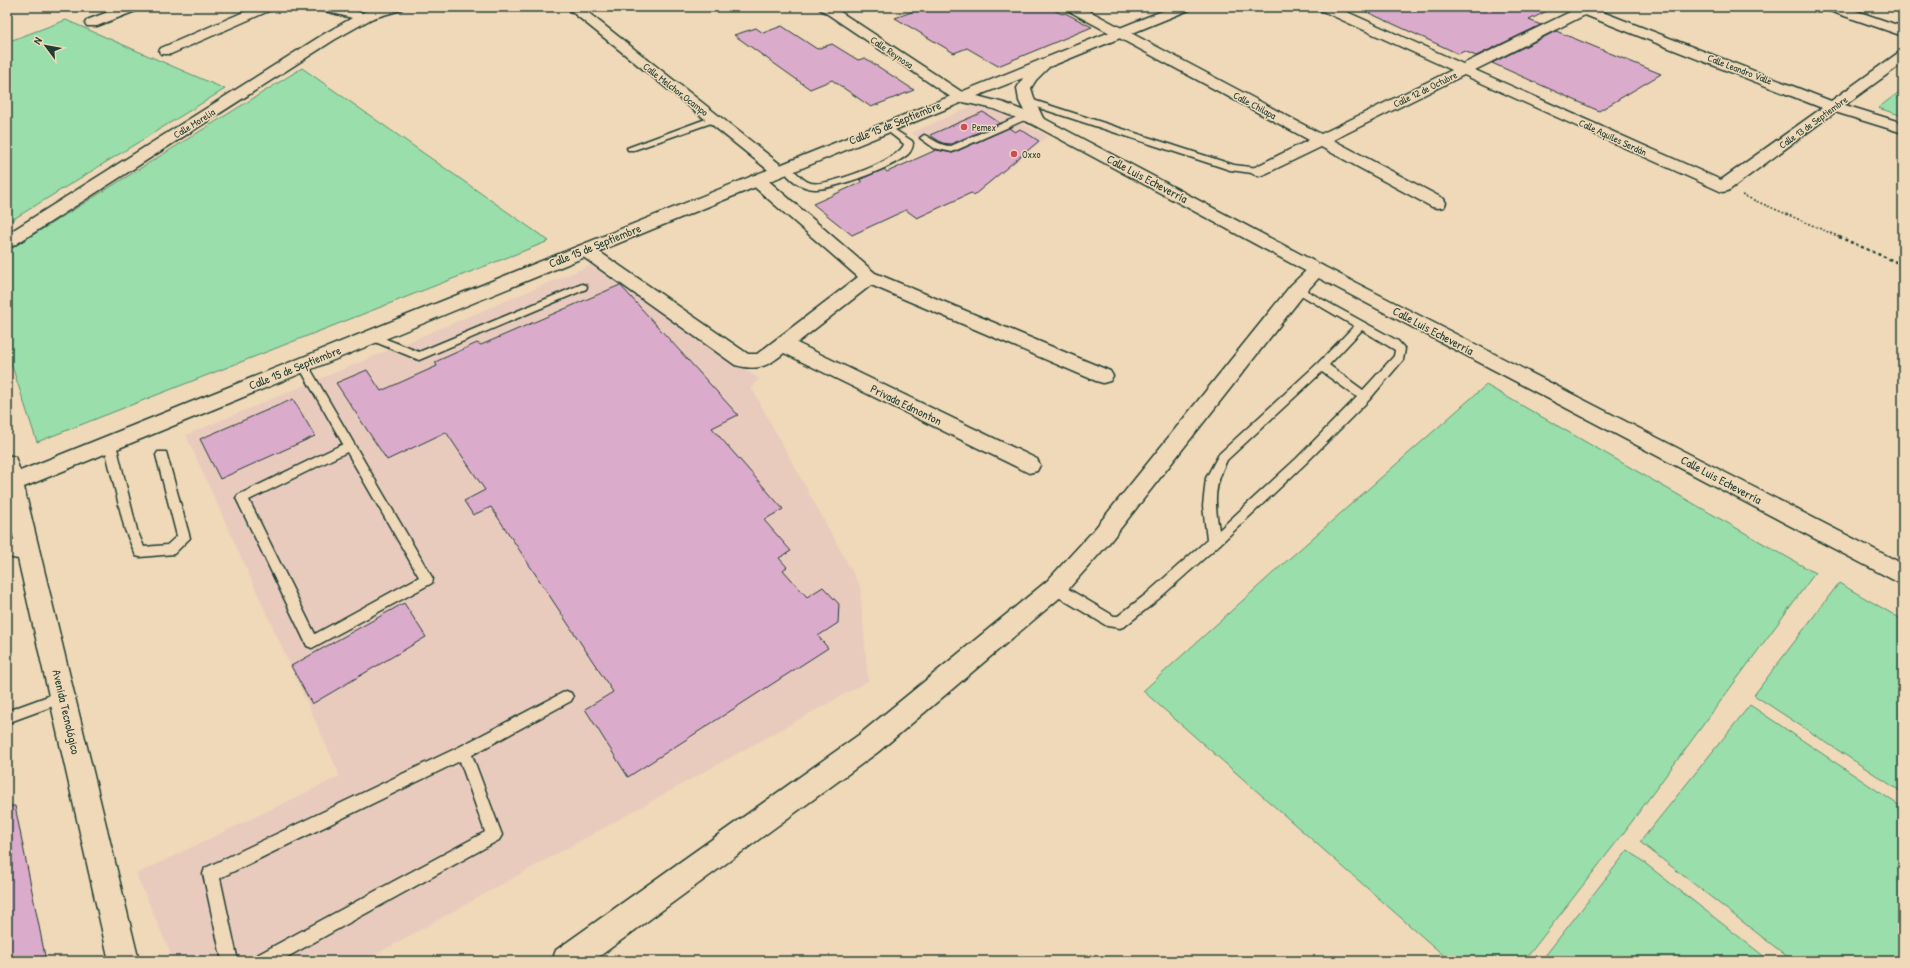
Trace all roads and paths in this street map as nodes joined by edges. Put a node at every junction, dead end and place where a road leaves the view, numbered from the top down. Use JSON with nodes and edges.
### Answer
{"nodes":[{"id":1,"x":133,"y":7,"type":"edge"},
{"id":2,"x":266,"y":7,"type":"edge"},
{"id":3,"x":326,"y":7,"type":"edge"},
{"id":4,"x":382,"y":7,"type":"edge"},
{"id":5,"x":396,"y":7,"type":"edge"},
{"id":6,"x":573,"y":7,"type":"edge"},
{"id":7,"x":824,"y":7,"type":"edge"},
{"id":8,"x":1072,"y":7,"type":"edge"},
{"id":9,"x":1184,"y":7,"type":"edge"},
{"id":10,"x":1324,"y":7,"type":"edge"},
{"id":11,"x":1832,"y":7,"type":"edge"},
{"id":12,"x":1584,"y":8,"type":"edge"},
{"id":13,"x":363,"y":17,"type":"junction"},
{"id":14,"x":92,"y":24,"type":"dead end"},
{"id":15,"x":1121,"y":32,"type":"junction"},
{"id":16,"x":1903,"y":32,"type":"edge"},
{"id":17,"x":166,"y":51,"type":"dead end"},
{"id":18,"x":1903,"y":56,"type":"edge"},
{"id":19,"x":1044,"y":63,"type":"junction"},
{"id":20,"x":1465,"y":69,"type":"junction"},
{"id":21,"x":960,"y":97,"type":"junction"},
{"id":22,"x":1834,"y":107,"type":"junction"},
{"id":23,"x":1030,"y":113,"type":"junction"},
{"id":24,"x":714,"y":119,"type":"junction"},
{"id":25,"x":886,"y":127,"type":"junction"},
{"id":26,"x":1903,"y":128,"type":"edge"},
{"id":27,"x":924,"y":138,"type":"dead end"},
{"id":28,"x":1321,"y":141,"type":"junction"},
{"id":29,"x":631,"y":148,"type":"dead end"},
{"id":30,"x":783,"y":169,"type":"junction"},
{"id":31,"x":1259,"y":171,"type":"joint"},
{"id":32,"x":757,"y":180,"type":"junction"},
{"id":33,"x":1722,"y":186,"type":"junction"},
{"id":34,"x":1438,"y":203,"type":"dead end"},
{"id":35,"x":7,"y":242,"type":"edge"},
{"id":36,"x":585,"y":250,"type":"junction"},
{"id":37,"x":1903,"y":265,"type":"edge"},
{"id":38,"x":1317,"y":270,"type":"junction"},
{"id":39,"x":868,"y":277,"type":"junction"},
{"id":40,"x":582,"y":287,"type":"dead end"},
{"id":41,"x":1298,"y":289,"type":"junction"},
{"id":42,"x":1361,"y":325,"type":"junction"},
{"id":43,"x":372,"y":336,"type":"junction"},
{"id":44,"x":784,"y":345,"type":"junction"},
{"id":45,"x":303,"y":365,"type":"junction"},
{"id":46,"x":1322,"y":366,"type":"junction"},
{"id":47,"x":1103,"y":376,"type":"dead end"},
{"id":48,"x":1365,"y":397,"type":"junction"},
{"id":49,"x":110,"y":444,"type":"junction"},
{"id":50,"x":350,"y":446,"type":"junction"},
{"id":51,"x":162,"y":455,"type":"dead end"},
{"id":52,"x":1029,"y":465,"type":"dead end"},
{"id":53,"x":9,"y":477,"type":"edge"},
{"id":54,"x":1214,"y":542,"type":"junction"},
{"id":55,"x":18,"y":550,"type":"edge"},
{"id":56,"x":1903,"y":576,"type":"edge"},
{"id":57,"x":1054,"y":588,"type":"junction"},
{"id":58,"x":62,"y":697,"type":"junction"},
{"id":59,"x":566,"y":697,"type":"dead end"},
{"id":60,"x":7,"y":717,"type":"edge"},
{"id":61,"x":464,"y":752,"type":"junction"},
{"id":62,"x":124,"y":961,"type":"edge"},
{"id":63,"x":230,"y":961,"type":"edge"},
{"id":64,"x":263,"y":961,"type":"edge"},
{"id":65,"x":567,"y":961,"type":"edge"}],
"edges":[{"from":1,"to":14,"type":"street"},
{"from":2,"to":17,"type":"street"},
{"from":3,"to":13,"type":"street"},
{"from":4,"to":13,"type":"street","name":"Calle Morelia"},
{"from":5,"to":13,"type":"street"},
{"from":6,"to":24,"type":"street","name":"Calle Melchor Ocampo"},
{"from":7,"to":21,"type":"street","name":"Calle Reynosa"},
{"from":8,"to":15,"type":"street","name":"Calle Chilapa"},
{"from":9,"to":15,"type":"street","name":"Calle 15 de Septiembre"},
{"from":10,"to":20,"type":"street","name":"Calle Aquiles Serdán"},
{"from":11,"to":16,"type":"street"},
{"from":12,"to":20,"type":"street","name":"Calle 12 de Octubre"},
{"from":12,"to":22,"type":"street","name":"Calle Leandro Valle"},
{"from":13,"to":35,"type":"street","name":"Calle Morelia"},
{"from":15,"to":19,"type":"street","name":"Calle 15 de Septiembre"},
{"from":15,"to":28,"type":"street","name":"Calle Chilapa"},
{"from":18,"to":22,"type":"street","name":"Calle 13 de Septiembre"},
{"from":19,"to":21,"type":"street","name":"Calle 15 de Septiembre"},
{"from":19,"to":23,"type":"street"},
{"from":20,"to":28,"type":"street","name":"Calle 12 de Octubre"},
{"from":20,"to":33,"type":"street","name":"Calle Aquiles Serdán"},
{"from":21,"to":23,"type":"street","name":"Calle Luis Echeverría"},
{"from":21,"to":25,"type":"street","name":"Calle 15 de Septiembre"},
{"from":22,"to":26,"type":"street","name":"Calle Leandro Valle"},
{"from":22,"to":33,"type":"street","name":"Calle 13 de Septiembre"},
{"from":23,"to":27,"type":"lane"},
{"from":23,"to":31,"type":"lane"},
{"from":23,"to":38,"type":"street","name":"Calle Luis Echeverría"},
{"from":24,"to":29,"type":"lane"},
{"from":24,"to":30,"type":"street","name":"Calle Melchor Ocampo"},
{"from":25,"to":30,"type":"street","name":"Calle 15 de Septiembre"},
{"from":25,"to":30,"type":"lane"},
{"from":28,"to":31,"type":"street","name":"Calle 12 de Octubre"},
{"from":28,"to":34,"type":"street","name":"Calle Chilapa"},
{"from":30,"to":32,"type":"street","name":"Calle 15 de Septiembre"},
{"from":32,"to":36,"type":"street","name":"Calle 15 de Septiembre"},
{"from":32,"to":39,"type":"street"},
{"from":33,"to":37,"type":"path"},
{"from":36,"to":43,"type":"street","name":"Calle 15 de Septiembre"},
{"from":36,"to":44,"type":"street"},
{"from":38,"to":41,"type":"street"},
{"from":38,"to":56,"type":"street","name":"Calle Luis Echeverría"},
{"from":39,"to":44,"type":"street"},
{"from":39,"to":47,"type":"street"},
{"from":40,"to":43,"type":"lane"},
{"from":41,"to":42,"type":"lane"},
{"from":41,"to":57,"type":"street"},
{"from":42,"to":46,"type":"lane"},
{"from":42,"to":48,"type":"lane"},
{"from":43,"to":45,"type":"street","name":"Calle 15 de Septiembre"},
{"from":44,"to":52,"type":"street","name":"Privada Edmonton"},
{"from":45,"to":49,"type":"street","name":"Calle 15 de Septiembre"},
{"from":45,"to":50,"type":"lane"},
{"from":46,"to":48,"type":"lane"},
{"from":46,"to":54,"type":"lane"},
{"from":48,"to":54,"type":"lane"},
{"from":49,"to":51,"type":"lane"},
{"from":49,"to":53,"type":"street","name":"Calle 15 de Septiembre"},
{"from":50,"to":50,"type":"lane"},
{"from":53,"to":55,"type":"street","name":"Avenida Tecnológico"},
{"from":54,"to":57,"type":"lane"},
{"from":55,"to":58,"type":"street","name":"Avenida Tecnológico"},
{"from":57,"to":65,"type":"street"},
{"from":58,"to":60,"type":"lane"},
{"from":58,"to":62,"type":"street","name":"Avenida Tecnológico"},
{"from":59,"to":61,"type":"lane"},
{"from":61,"to":63,"type":"lane"},
{"from":61,"to":64,"type":"lane"}]}
